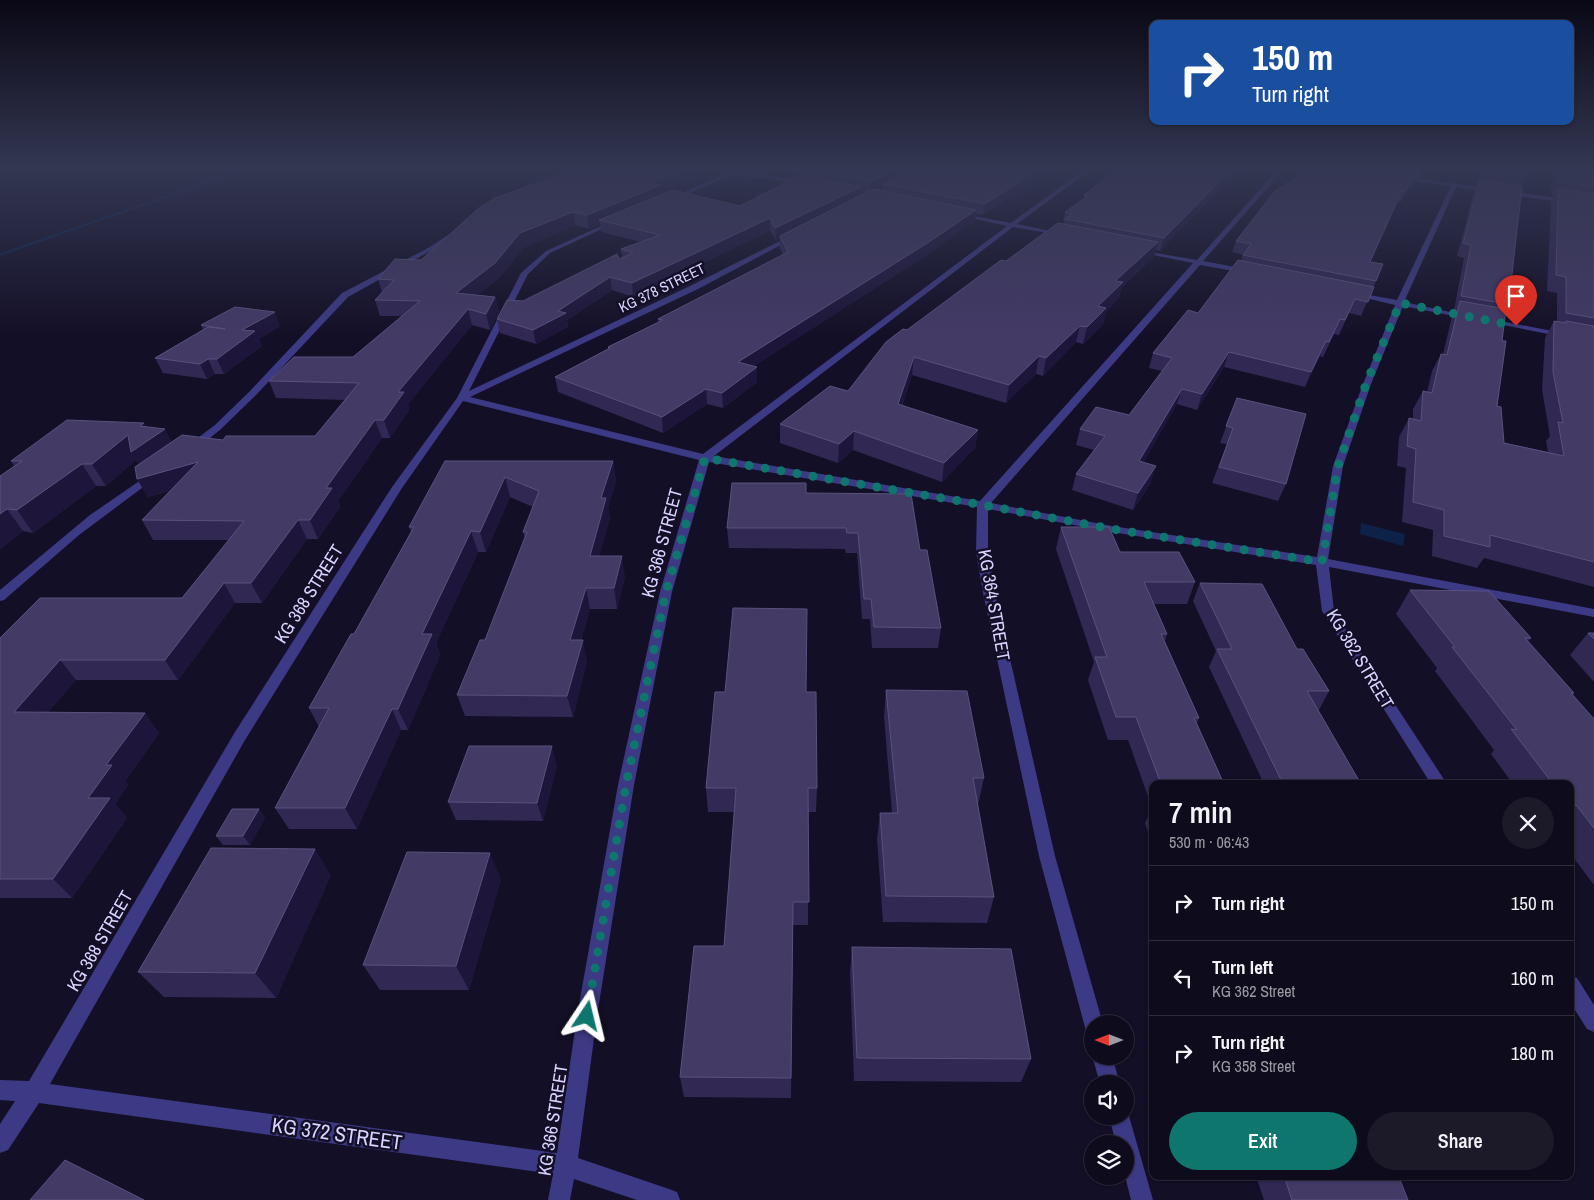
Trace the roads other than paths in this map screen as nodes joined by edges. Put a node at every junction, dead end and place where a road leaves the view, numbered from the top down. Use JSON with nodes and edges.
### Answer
{"nodes":[{"id":1,"x":466,"y":225,"type":"edge"},
{"id":2,"x":608,"y":225,"type":"edge"},
{"id":3,"x":1012,"y":225,"type":"edge"},
{"id":4,"x":1018,"y":225,"type":"edge"},
{"id":5,"x":1231,"y":225,"type":"edge"},
{"id":6,"x":1436,"y":225,"type":"edge"},
{"id":7,"x":800,"y":233,"type":"edge"},
{"id":8,"x":1067,"y":236,"type":"edge"},
{"id":9,"x":1132,"y":249,"type":"edge"},
{"id":10,"x":1198,"y":262,"type":"junction"},
{"id":11,"x":1256,"y":274,"type":"edge"},
{"id":12,"x":1342,"y":292,"type":"edge"},
{"id":13,"x":1400,"y":303,"type":"junction"},
{"id":14,"x":1594,"y":340,"type":"edge"},
{"id":15,"x":461,"y":398,"type":"junction"},
{"id":16,"x":184,"y":453,"type":"edge"},
{"id":17,"x":705,"y":458,"type":"junction"},
{"id":18,"x":161,"y":469,"type":"edge"},
{"id":19,"x":983,"y":505,"type":"junction"},
{"id":20,"x":1322,"y":562,"type":"junction"},
{"id":21,"x":0,"y":597,"type":"edge"},
{"id":22,"x":1594,"y":613,"type":"edge"},
{"id":23,"x":1437,"y":780,"type":"edge"},
{"id":24,"x":1574,"y":991,"type":"edge"},
{"id":25,"x":1091,"y":1015,"type":"edge"},
{"id":26,"x":1594,"y":1022,"type":"edge"},
{"id":27,"x":0,"y":1090,"type":"edge"},
{"id":28,"x":34,"y":1092,"type":"junction"},
{"id":29,"x":1121,"y":1125,"type":"edge"},
{"id":30,"x":0,"y":1142,"type":"edge"},
{"id":31,"x":566,"y":1165,"type":"junction"},
{"id":32,"x":559,"y":1200,"type":"edge"},
{"id":33,"x":669,"y":1200,"type":"edge"},
{"id":34,"x":1142,"y":1200,"type":"edge"}],
"edges":[{"from":1,"to":16,"type":"street"},
{"from":2,"to":15,"type":"street","name":"KG 368 STREET"},
{"from":3,"to":17,"type":"street"},
{"from":4,"to":8,"type":"street"},
{"from":5,"to":10,"type":"street"},
{"from":6,"to":13,"type":"street","name":"KG 362 STREET"},
{"from":7,"to":15,"type":"street","name":"KG 378 STREET"},
{"from":9,"to":10,"type":"street"},
{"from":10,"to":11,"type":"street"},
{"from":10,"to":19,"type":"street"},
{"from":12,"to":13,"type":"street"},
{"from":13,"to":14,"type":"street"},
{"from":13,"to":20,"type":"street","name":"KG 362 STREET"},
{"from":15,"to":17,"type":"street"},
{"from":15,"to":28,"type":"street","name":"KG 368 STREET"},
{"from":17,"to":19,"type":"street"},
{"from":17,"to":31,"type":"street","name":"KG 366 STREET"},
{"from":18,"to":21,"type":"street"},
{"from":19,"to":20,"type":"street"},
{"from":19,"to":25,"type":"street","name":"KG 364 STREET"},
{"from":20,"to":22,"type":"street"},
{"from":20,"to":23,"type":"street","name":"KG 362 STREET"},
{"from":24,"to":26,"type":"street"},
{"from":27,"to":28,"type":"street","name":"KG 372 STREET"},
{"from":28,"to":30,"type":"street","name":"KG 368 STREET"},
{"from":28,"to":31,"type":"street","name":"KG 372 STREET"},
{"from":29,"to":34,"type":"street"},
{"from":31,"to":32,"type":"street","name":"KG 366 STREET"},
{"from":31,"to":33,"type":"street","name":"KG 372 STREET"}]}
